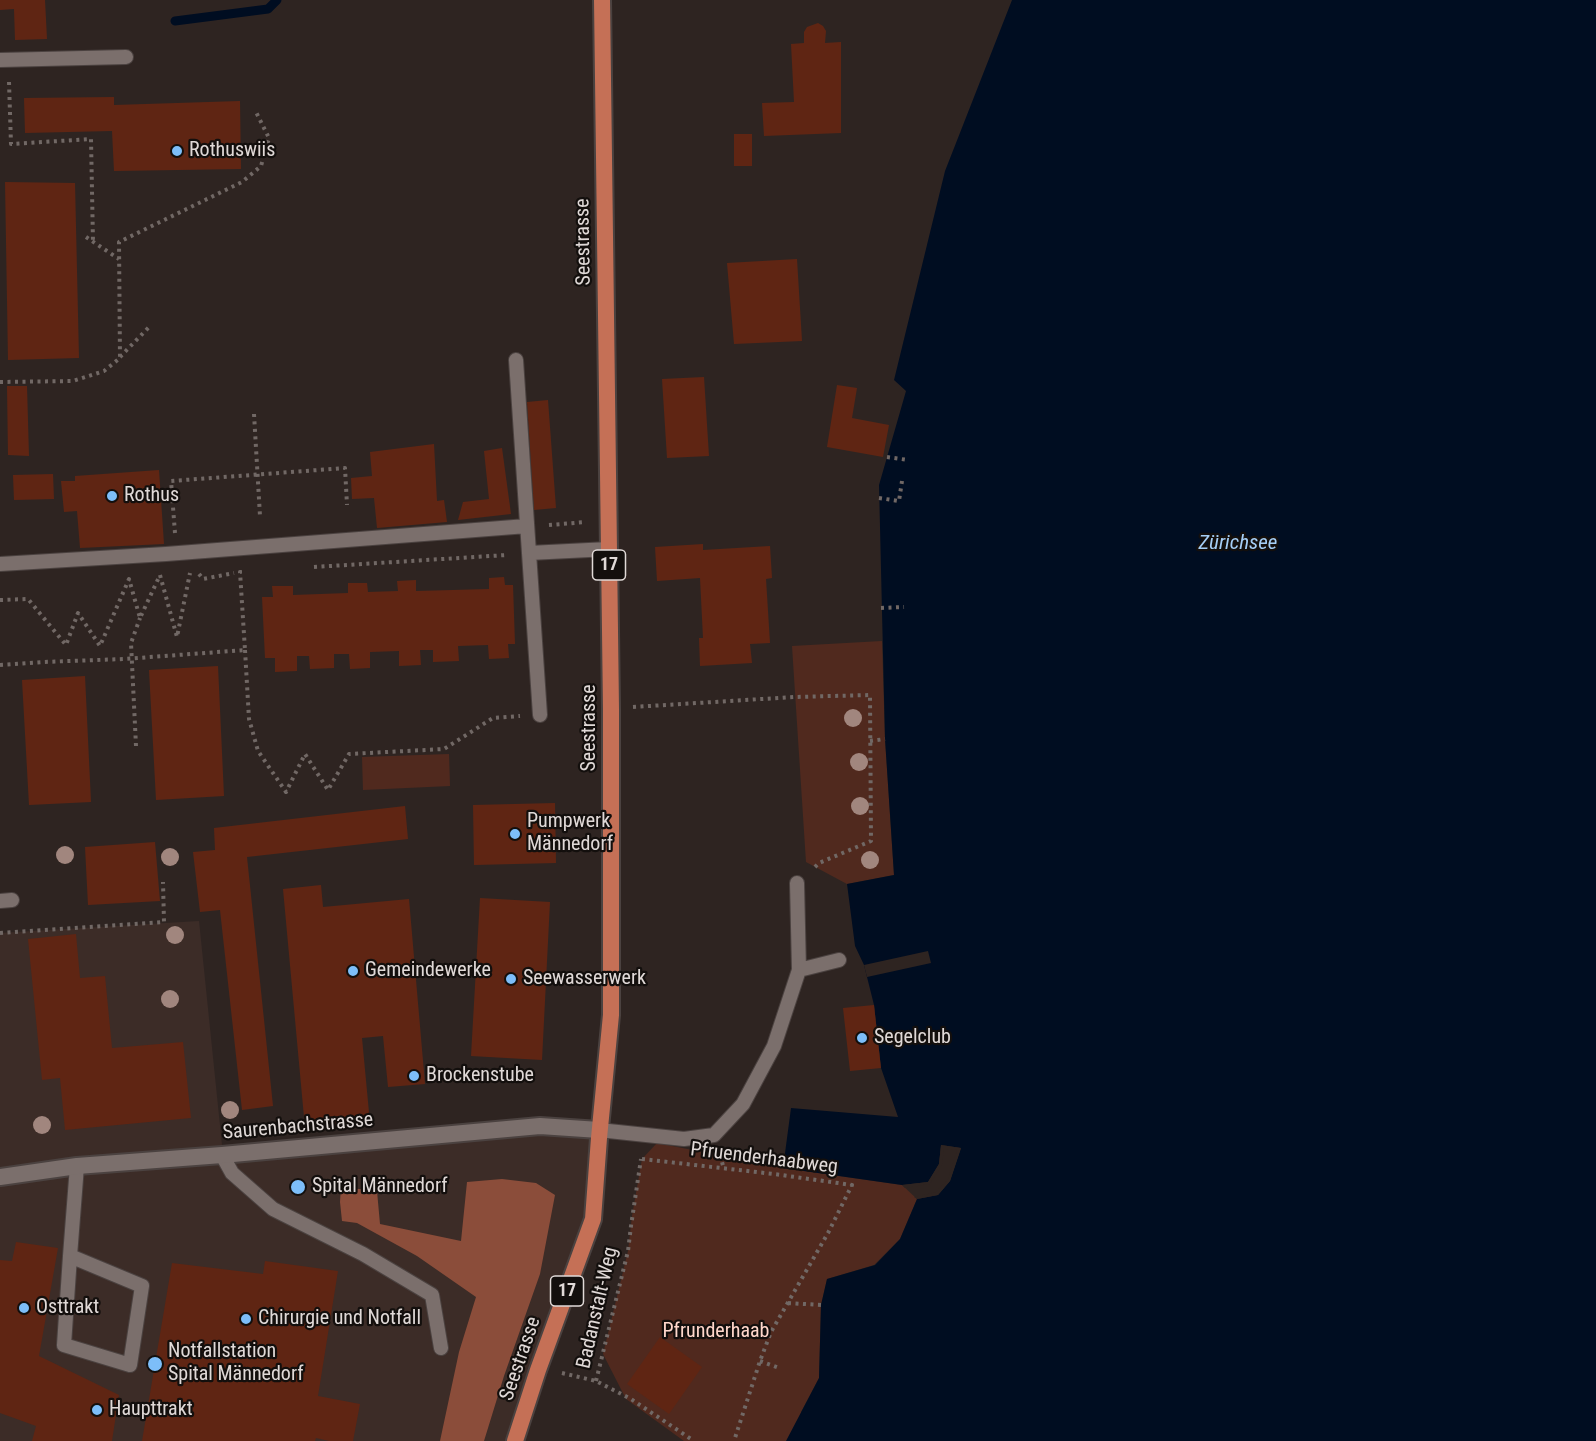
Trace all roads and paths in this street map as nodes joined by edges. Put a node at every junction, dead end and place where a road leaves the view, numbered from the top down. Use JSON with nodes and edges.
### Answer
{"nodes":[{"id":1,"x":602,"y":0,"type":"edge"},
{"id":2,"x":126,"y":57,"type":"dead end"},
{"id":3,"x":0,"y":60,"type":"edge"},
{"id":4,"x":0,"y":83,"type":"edge"},
{"id":5,"x":255,"y":110,"type":"dead end"},
{"id":6,"x":86,"y":237,"type":"dead end"},
{"id":7,"x":93,"y":242,"type":"junction"},
{"id":8,"x":119,"y":260,"type":"junction"},
{"id":9,"x":151,"y":325,"type":"dead end"},
{"id":10,"x":120,"y":358,"type":"junction"},
{"id":11,"x":516,"y":360,"type":"dead end"},
{"id":12,"x":0,"y":382,"type":"edge"},
{"id":13,"x":254,"y":414,"type":"dead end"},
{"id":14,"x":887,"y":457,"type":"dead end"},
{"id":15,"x":908,"y":460,"type":"dead end"},
{"id":16,"x":258,"y":474,"type":"junction"},
{"id":17,"x":902,"y":481,"type":"dead end"},
{"id":18,"x":879,"y":498,"type":"dead end"},
{"id":19,"x":347,"y":505,"type":"dead end"},
{"id":20,"x":260,"y":516,"type":"dead end"},
{"id":21,"x":608,"y":521,"type":"junction"},
{"id":22,"x":527,"y":526,"type":"junction"},
{"id":23,"x":609,"y":549,"type":"junction"},
{"id":24,"x":177,"y":553,"type":"junction"},
{"id":25,"x":529,"y":553,"type":"junction"},
{"id":26,"x":0,"y":564,"type":"edge"},
{"id":27,"x":310,"y":568,"type":"dead end"},
{"id":28,"x":252,"y":571,"type":"dead end"},
{"id":29,"x":240,"y":572,"type":"junction"},
{"id":30,"x":0,"y":600,"type":"edge"},
{"id":31,"x":904,"y":607,"type":"dead end"},
{"id":32,"x":881,"y":608,"type":"dead end"},
{"id":33,"x":140,"y":618,"type":"junction"},
{"id":34,"x":245,"y":650,"type":"junction"},
{"id":35,"x":132,"y":658,"type":"junction"},
{"id":36,"x":0,"y":665,"type":"edge"},
{"id":37,"x":631,"y":707,"type":"dead end"},
{"id":38,"x":540,"y":715,"type":"joint"},
{"id":39,"x":885,"y":739,"type":"dead end"},
{"id":40,"x":870,"y":741,"type":"junction"},
{"id":41,"x":136,"y":746,"type":"dead end"},
{"id":42,"x":163,"y":882,"type":"dead end"},
{"id":43,"x":797,"y":883,"type":"joint"},
{"id":44,"x":0,"y":933,"type":"edge"},
{"id":45,"x":840,"y":960,"type":"dead end"},
{"id":46,"x":799,"y":970,"type":"junction"},
{"id":47,"x":599,"y":1130,"type":"junction"},
{"id":48,"x":625,"y":1133,"type":"junction"},
{"id":49,"x":222,"y":1155,"type":"junction"},
{"id":50,"x":642,"y":1159,"type":"junction"},
{"id":51,"x":77,"y":1166,"type":"junction"},
{"id":52,"x":0,"y":1178,"type":"edge"},
{"id":53,"x":70,"y":1256,"type":"junction"},
{"id":54,"x":788,"y":1303,"type":"junction"},
{"id":55,"x":821,"y":1305,"type":"dead end"},
{"id":56,"x":441,"y":1348,"type":"dead end"},
{"id":57,"x":760,"y":1361,"type":"junction"},
{"id":58,"x":779,"y":1368,"type":"dead end"},
{"id":59,"x":562,"y":1373,"type":"dead end"},
{"id":60,"x":596,"y":1381,"type":"junction"},
{"id":61,"x":515,"y":1441,"type":"edge"},
{"id":62,"x":694,"y":1441,"type":"edge"},
{"id":63,"x":734,"y":1441,"type":"edge"}],
"edges":[{"from":1,"to":21,"type":"main road","name":"Seestrasse","number":"17"},
{"from":2,"to":3,"type":"lane"},
{"from":4,"to":7,"type":"path"},
{"from":5,"to":8,"type":"path"},
{"from":6,"to":7,"type":"path"},
{"from":7,"to":8,"type":"path"},
{"from":8,"to":10,"type":"path"},
{"from":9,"to":10,"type":"path"},
{"from":10,"to":12,"type":"path"},
{"from":11,"to":22,"type":"lane"},
{"from":13,"to":16,"type":"path"},
{"from":14,"to":15,"type":"path"},
{"from":16,"to":19,"type":"path"},
{"from":16,"to":20,"type":"path"},
{"from":16,"to":24,"type":"path"},
{"from":17,"to":18,"type":"path"},
{"from":21,"to":22,"type":"path"},
{"from":21,"to":23,"type":"main road","name":"Seestrasse","number":"17"},
{"from":22,"to":24,"type":"lane"},
{"from":22,"to":25,"type":"lane"},
{"from":23,"to":25,"type":"lane"},
{"from":23,"to":47,"type":"main road","name":"Seestrasse","number":"17"},
{"from":24,"to":26,"type":"lane"},
{"from":25,"to":27,"type":"path"},
{"from":25,"to":38,"type":"lane"},
{"from":28,"to":29,"type":"path"},
{"from":29,"to":33,"type":"path"},
{"from":29,"to":34,"type":"path"},
{"from":30,"to":33,"type":"path"},
{"from":31,"to":32,"type":"path"},
{"from":33,"to":35,"type":"path"},
{"from":34,"to":35,"type":"path"},
{"from":34,"to":38,"type":"path"},
{"from":35,"to":36,"type":"path"},
{"from":35,"to":41,"type":"path"},
{"from":37,"to":40,"type":"path"},
{"from":39,"to":40,"type":"path"},
{"from":40,"to":43,"type":"path"},
{"from":42,"to":44,"type":"path"},
{"from":43,"to":46,"type":"lane"},
{"from":45,"to":46,"type":"lane"},
{"from":46,"to":48,"type":"lane"},
{"from":47,"to":48,"type":"lane"},
{"from":47,"to":49,"type":"street","name":"Saurenbachstrasse"},
{"from":47,"to":61,"type":"main road","name":"Seestrasse","number":"17"},
{"from":48,"to":50,"type":"path"},
{"from":49,"to":51,"type":"street","name":"Saurenbachstrasse"},
{"from":49,"to":56,"type":"lane"},
{"from":50,"to":54,"type":"path","name":"Pfruenderhaabweg"},
{"from":50,"to":60,"type":"path","name":"Badanstalt-Weg"},
{"from":51,"to":52,"type":"street","name":"Saurenbachstrasse"},
{"from":51,"to":53,"type":"lane"},
{"from":53,"to":53,"type":"lane"},
{"from":54,"to":55,"type":"path"},
{"from":54,"to":57,"type":"path","name":"Pfruenderhaabweg"},
{"from":57,"to":58,"type":"path"},
{"from":57,"to":63,"type":"path","name":"Pfruenderhaabweg"},
{"from":59,"to":60,"type":"path"},
{"from":60,"to":62,"type":"path","name":"Badanstalt-Weg"}]}
